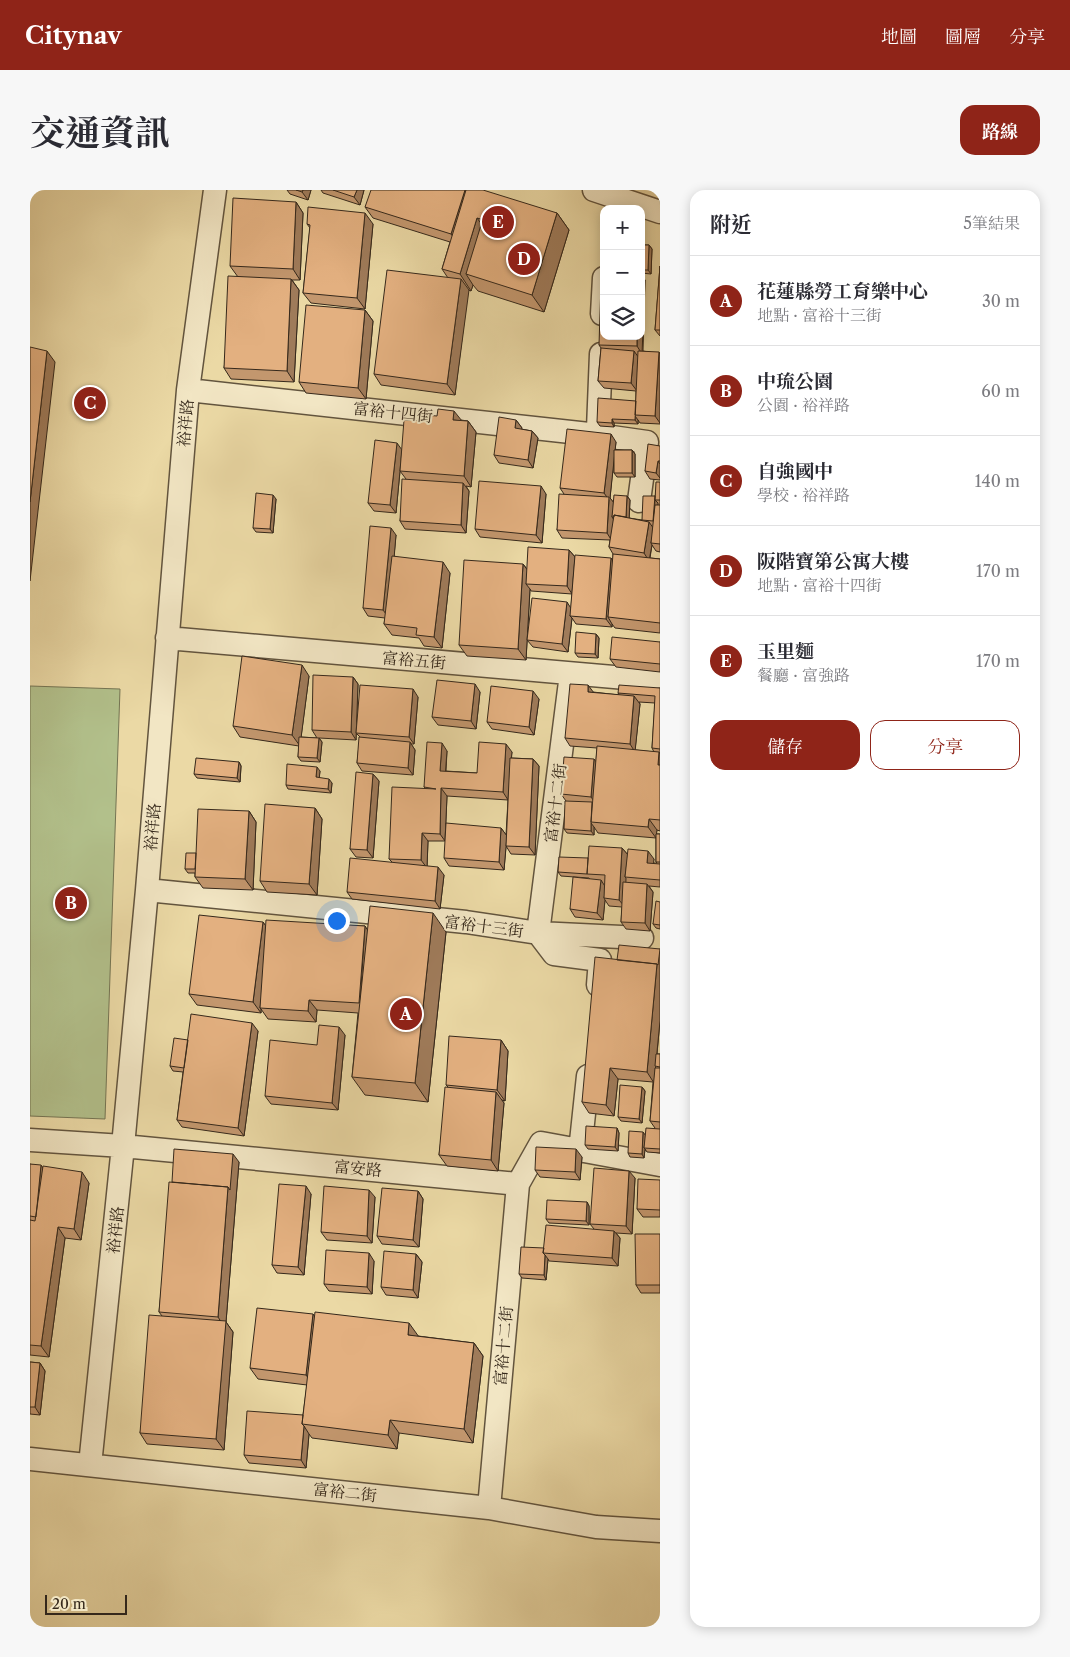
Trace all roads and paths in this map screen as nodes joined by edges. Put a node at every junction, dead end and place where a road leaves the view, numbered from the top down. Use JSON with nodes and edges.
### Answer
{"nodes":[{"id":1,"x":215,"y":190,"type":"edge"},
{"id":2,"x":604,"y":196,"type":"edge"},
{"id":3,"x":660,"y":212,"type":"edge"},
{"id":4,"x":603,"y":295,"type":"edge"},
{"id":5,"x":188,"y":390,"type":"junction"},
{"id":6,"x":598,"y":435,"type":"junction"},
{"id":7,"x":639,"y":501,"type":"dead end"},
{"id":8,"x":167,"y":638,"type":"junction"},
{"id":9,"x":571,"y":674,"type":"junction"},
{"id":10,"x":660,"y":681,"type":"edge"},
{"id":11,"x":147,"y":890,"type":"junction"},
{"id":12,"x":538,"y":932,"type":"junction"},
{"id":13,"x":642,"y":938,"type":"dead end"},
{"id":14,"x":595,"y":1008,"type":"edge"},
{"id":15,"x":590,"y":1056,"type":"edge"},
{"id":16,"x":30,"y":1140,"type":"edge"},
{"id":17,"x":123,"y":1146,"type":"junction"},
{"id":18,"x":580,"y":1151,"type":"junction"},
{"id":19,"x":660,"y":1166,"type":"edge"},
{"id":20,"x":518,"y":1184,"type":"junction"},
{"id":21,"x":30,"y":1459,"type":"edge"},
{"id":22,"x":90,"y":1465,"type":"junction"},
{"id":23,"x":489,"y":1508,"type":"junction"},
{"id":24,"x":660,"y":1531,"type":"edge"}],
"edges":[{"from":1,"to":5,"type":"street","name":"裕祥路"},
{"from":2,"to":3,"type":"street"},
{"from":4,"to":6,"type":"street"},
{"from":5,"to":6,"type":"street","name":"富裕十四街"},
{"from":5,"to":8,"type":"street","name":"裕祥路"},
{"from":6,"to":7,"type":"street","name":"富裕十四街"},
{"from":8,"to":9,"type":"street","name":"富裕五街"},
{"from":8,"to":11,"type":"street","name":"裕祥路"},
{"from":9,"to":10,"type":"street","name":"富裕五街"},
{"from":9,"to":12,"type":"street","name":"富裕十二街"},
{"from":11,"to":12,"type":"street","name":"富裕十三街"},
{"from":11,"to":17,"type":"street","name":"裕祥路"},
{"from":12,"to":13,"type":"street","name":"富裕十三街"},
{"from":12,"to":14,"type":"street"},
{"from":15,"to":18,"type":"street"},
{"from":16,"to":17,"type":"street","name":"富安路"},
{"from":17,"to":20,"type":"street","name":"富安路"},
{"from":17,"to":22,"type":"street","name":"裕祥路"},
{"from":18,"to":19,"type":"street"},
{"from":18,"to":20,"type":"street"},
{"from":20,"to":23,"type":"street","name":"富裕十二街"},
{"from":21,"to":22,"type":"street","name":"富裕二街"},
{"from":22,"to":23,"type":"street","name":"富裕二街"},
{"from":23,"to":24,"type":"street","name":"富裕二街"}]}
